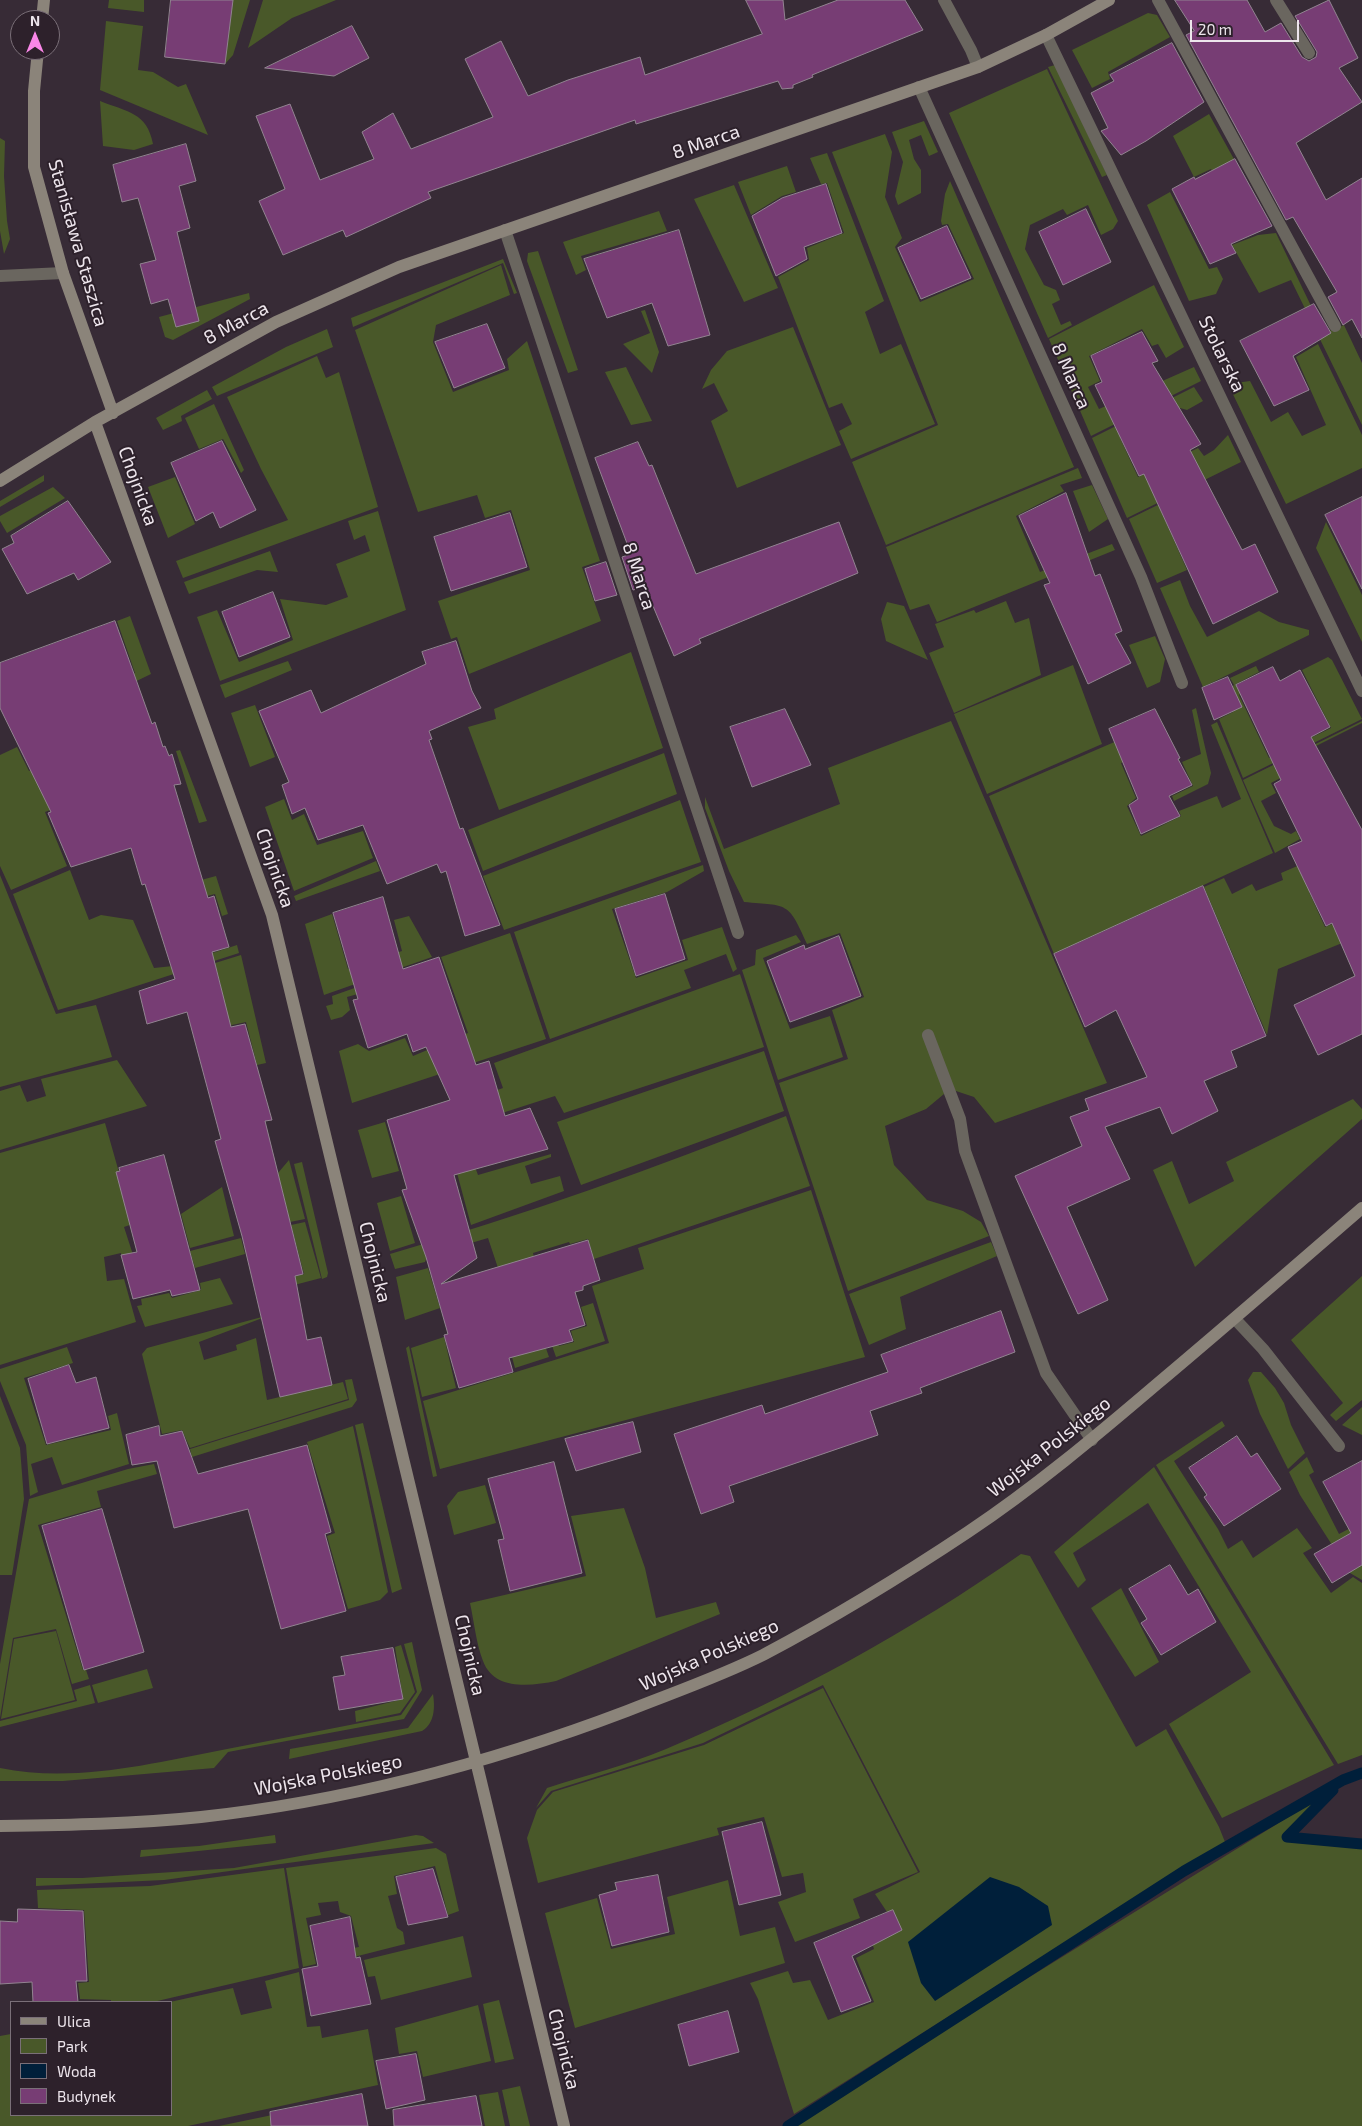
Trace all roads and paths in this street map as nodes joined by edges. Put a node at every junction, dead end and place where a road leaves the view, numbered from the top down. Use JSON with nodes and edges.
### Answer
{"nodes":[{"id":1,"x":944,"y":0,"type":"edge"},
{"id":2,"x":1110,"y":0,"type":"edge"},
{"id":3,"x":1158,"y":0,"type":"edge"},
{"id":4,"x":1276,"y":0,"type":"edge"},
{"id":5,"x":1046,"y":35,"type":"junction"},
{"id":6,"x":1310,"y":53,"type":"dead end"},
{"id":7,"x":37,"y":60,"type":"edge"},
{"id":8,"x":978,"y":67,"type":"junction"},
{"id":9,"x":919,"y":87,"type":"junction"},
{"id":10,"x":505,"y":230,"type":"junction"},
{"id":11,"x":63,"y":273,"type":"junction"},
{"id":12,"x":0,"y":276,"type":"edge"},
{"id":13,"x":1335,"y":326,"type":"dead end"},
{"id":14,"x":113,"y":413,"type":"junction"},
{"id":15,"x":95,"y":422,"type":"junction"},
{"id":16,"x":0,"y":481,"type":"edge"},
{"id":17,"x":1182,"y":683,"type":"dead end"},
{"id":18,"x":1362,"y":691,"type":"edge"},
{"id":19,"x":738,"y":933,"type":"dead end"},
{"id":20,"x":928,"y":1035,"type":"dead end"},
{"id":21,"x":1362,"y":1208,"type":"edge"},
{"id":22,"x":1235,"y":1319,"type":"junction"},
{"id":23,"x":1092,"y":1440,"type":"junction"},
{"id":24,"x":1339,"y":1446,"type":"dead end"},
{"id":25,"x":476,"y":1762,"type":"junction"},
{"id":26,"x":0,"y":1826,"type":"edge"},
{"id":27,"x":564,"y":2126,"type":"edge"}],
"edges":[{"from":1,"to":8,"type":"street"},
{"from":2,"to":5,"type":"street","name":"8 Marca"},
{"from":3,"to":13,"type":"street"},
{"from":4,"to":6,"type":"street"},
{"from":5,"to":8,"type":"street","name":"8 Marca"},
{"from":5,"to":18,"type":"street","name":"Stolarska"},
{"from":7,"to":11,"type":"street","name":"Stanisława Staszica"},
{"from":8,"to":9,"type":"street","name":"8 Marca"},
{"from":9,"to":10,"type":"street","name":"8 Marca"},
{"from":9,"to":17,"type":"street","name":"8 Marca"},
{"from":10,"to":14,"type":"street","name":"8 Marca"},
{"from":10,"to":19,"type":"street","name":"8 Marca"},
{"from":11,"to":12,"type":"street"},
{"from":11,"to":14,"type":"street","name":"Stanisława Staszica"},
{"from":14,"to":15,"type":"street","name":"8 Marca"},
{"from":15,"to":16,"type":"street","name":"8 Marca"},
{"from":15,"to":25,"type":"street","name":"Chojnicka"},
{"from":20,"to":23,"type":"street"},
{"from":21,"to":22,"type":"street","name":"Wojska Polskiego"},
{"from":22,"to":23,"type":"street","name":"Wojska Polskiego"},
{"from":22,"to":24,"type":"street"},
{"from":23,"to":25,"type":"street","name":"Wojska Polskiego"},
{"from":25,"to":26,"type":"street","name":"Wojska Polskiego"},
{"from":25,"to":27,"type":"street","name":"Chojnicka"}]}
